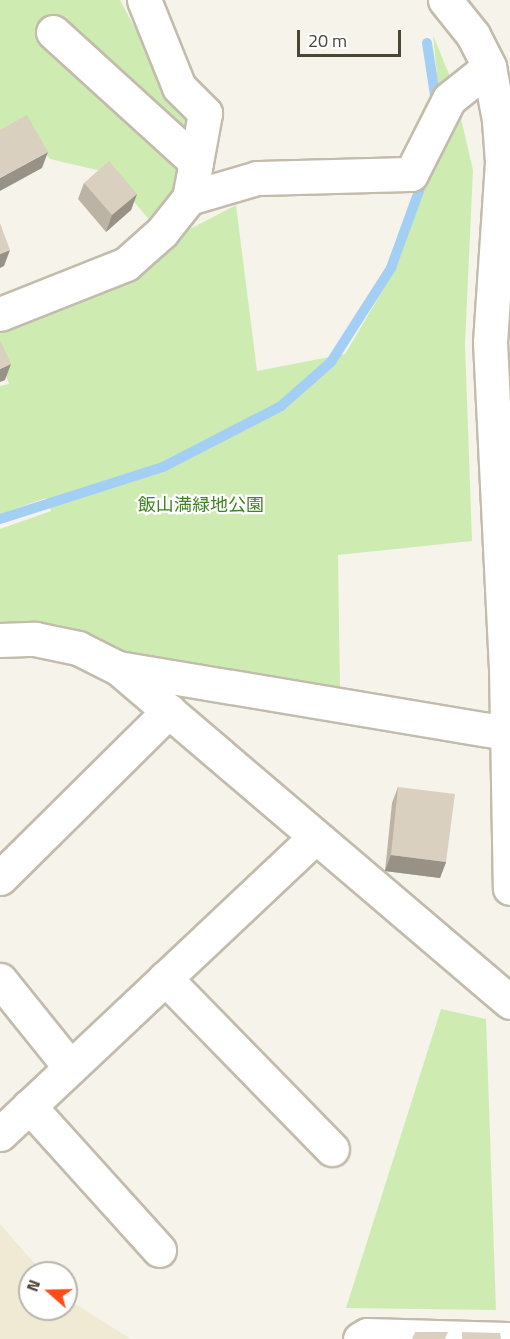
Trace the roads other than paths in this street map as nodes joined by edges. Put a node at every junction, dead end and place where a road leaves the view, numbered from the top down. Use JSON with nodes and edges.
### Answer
{"nodes":[{"id":1,"x":144,"y":0,"type":"edge"},
{"id":2,"x":458,"y":2,"type":"edge"},
{"id":3,"x":53,"y":32,"type":"dead end"},
{"id":4,"x":489,"y":67,"type":"junction"},
{"id":5,"x":196,"y":162,"type":"junction"},
{"id":6,"x":189,"y":198,"type":"junction"},
{"id":7,"x":0,"y":314,"type":"edge"},
{"id":8,"x":0,"y":640,"type":"edge"},
{"id":9,"x":508,"y":666,"type":"edge"},
{"id":10,"x":118,"y":668,"type":"junction"},
{"id":11,"x":169,"y":711,"type":"junction"},
{"id":12,"x":507,"y":745,"type":"edge"},
{"id":13,"x":314,"y":838,"type":"junction"},
{"id":14,"x":0,"y":878,"type":"edge"},
{"id":15,"x":510,"y":888,"type":"edge"},
{"id":16,"x":165,"y":978,"type":"junction"},
{"id":17,"x":0,"y":980,"type":"edge"},
{"id":18,"x":510,"y":1002,"type":"edge"},
{"id":19,"x":70,"y":1067,"type":"junction"},
{"id":20,"x":29,"y":1106,"type":"junction"},
{"id":21,"x":0,"y":1134,"type":"edge"},
{"id":22,"x":332,"y":1149,"type":"dead end"},
{"id":23,"x":159,"y":1250,"type":"dead end"},
{"id":24,"x":360,"y":1339,"type":"edge"},
{"id":25,"x":507,"y":1339,"type":"edge"}],
"edges":[{"from":1,"to":5,"type":"street"},
{"from":2,"to":4,"type":"street"},
{"from":3,"to":5,"type":"street"},
{"from":4,"to":6,"type":"street"},
{"from":4,"to":9,"type":"street"},
{"from":5,"to":6,"type":"street"},
{"from":6,"to":7,"type":"street"},
{"from":8,"to":10,"type":"street"},
{"from":9,"to":12,"type":"street"},
{"from":10,"to":11,"type":"street"},
{"from":10,"to":12,"type":"street"},
{"from":11,"to":13,"type":"street"},
{"from":11,"to":14,"type":"street"},
{"from":12,"to":15,"type":"street"},
{"from":13,"to":16,"type":"street"},
{"from":13,"to":18,"type":"street"},
{"from":16,"to":19,"type":"street"},
{"from":16,"to":22,"type":"street"},
{"from":17,"to":19,"type":"street"},
{"from":19,"to":20,"type":"street"},
{"from":20,"to":21,"type":"street"},
{"from":20,"to":23,"type":"street"},
{"from":24,"to":25,"type":"street"}]}
